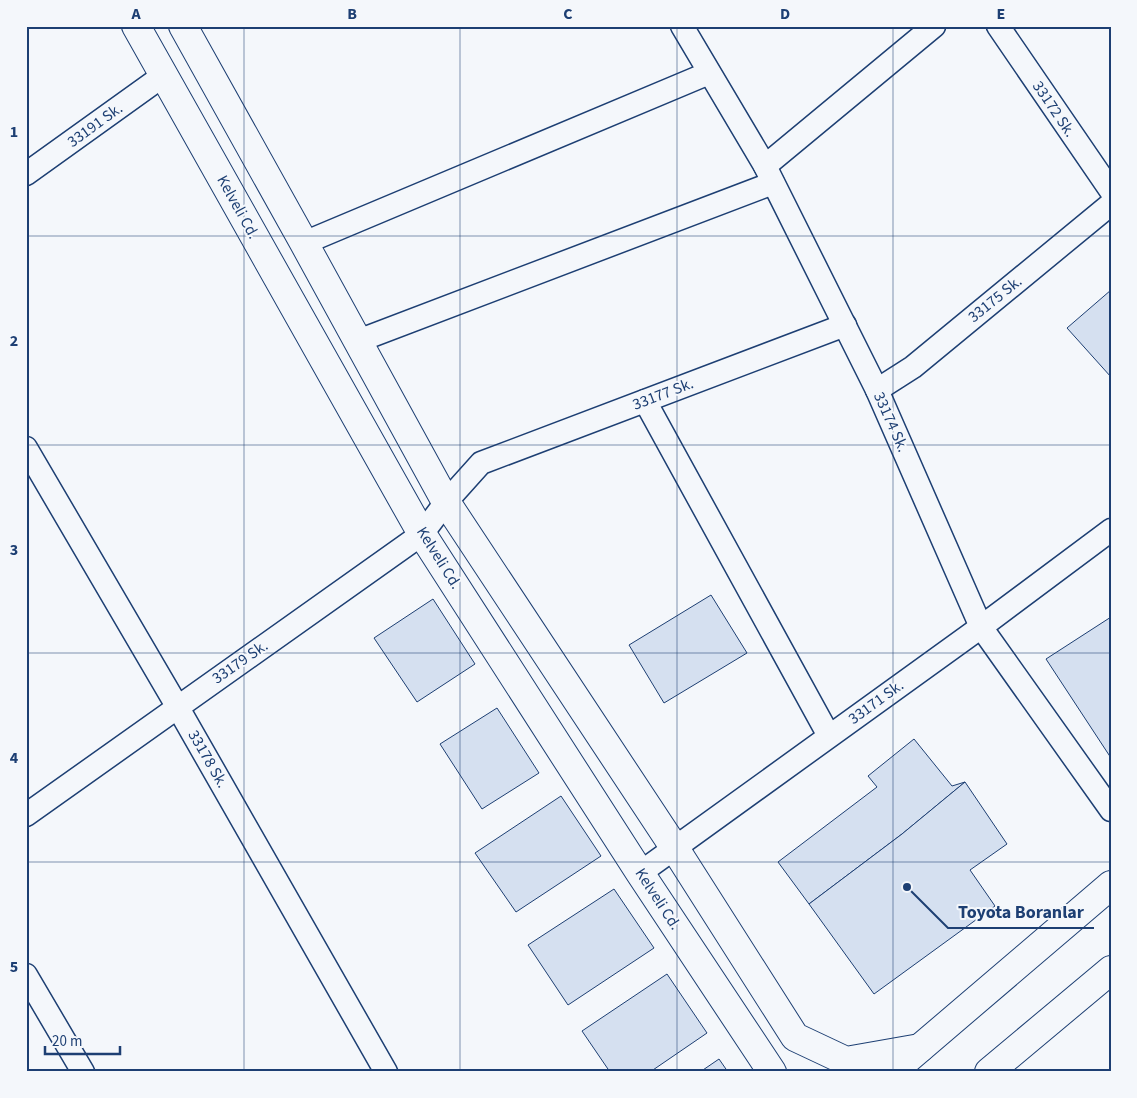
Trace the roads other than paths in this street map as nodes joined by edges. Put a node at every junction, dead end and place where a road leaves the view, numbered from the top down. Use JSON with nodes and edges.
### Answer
{"nodes":[{"id":1,"x":136,"y":26,"type":"edge"},
{"id":2,"x":183,"y":26,"type":"edge"},
{"id":3,"x":682,"y":26,"type":"edge"},
{"id":4,"x":934,"y":26,"type":"edge"},
{"id":5,"x":998,"y":26,"type":"edge"},
{"id":6,"x":709,"y":73,"type":"junction"},
{"id":7,"x":164,"y":75,"type":"junction"},
{"id":8,"x":26,"y":174,"type":"edge"},
{"id":9,"x":769,"y":174,"type":"junction"},
{"id":10,"x":1111,"y":191,"type":"edge"},
{"id":11,"x":1111,"y":204,"type":"edge"},
{"id":12,"x":304,"y":243,"type":"junction"},
{"id":13,"x":845,"y":325,"type":"junction"},
{"id":14,"x":358,"y":342,"type":"junction"},
{"id":15,"x":877,"y":390,"type":"junction"},
{"id":16,"x":645,"y":400,"type":"junction"},
{"id":17,"x":26,"y":448,"type":"edge"},
{"id":18,"x":481,"y":463,"type":"joint"},
{"id":19,"x":446,"y":502,"type":"junction"},
{"id":20,"x":1111,"y":530,"type":"edge"},
{"id":21,"x":422,"y":534,"type":"junction"},
{"id":22,"x":981,"y":627,"type":"junction"},
{"id":23,"x":177,"y":706,"type":"junction"},
{"id":24,"x":829,"y":736,"type":"junction"},
{"id":25,"x":1111,"y":810,"type":"edge"},
{"id":26,"x":26,"y":815,"type":"edge"},
{"id":27,"x":674,"y":847,"type":"junction"},
{"id":28,"x":640,"y":873,"type":"junction"},
{"id":29,"x":1111,"y":885,"type":"edge"},
{"id":30,"x":1111,"y":970,"type":"edge"},
{"id":31,"x":26,"y":975,"type":"edge"},
{"id":32,"x":796,"y":1037,"type":"junction"},
{"id":33,"x":920,"y":1048,"type":"junction"},
{"id":34,"x":819,"y":1071,"type":"edge"},
{"id":35,"x":83,"y":1072,"type":"edge"},
{"id":36,"x":386,"y":1072,"type":"edge"},
{"id":37,"x":772,"y":1072,"type":"edge"},
{"id":38,"x":892,"y":1072,"type":"edge"},
{"id":39,"x":988,"y":1072,"type":"edge"}],
"edges":[{"from":1,"to":7,"type":"main road","name":"Kelveli Cd."},
{"from":2,"to":12,"type":"main road"},
{"from":3,"to":6,"type":"street","name":"33174 Sk."},
{"from":4,"to":9,"type":"street"},
{"from":5,"to":10,"type":"street","name":"33172 Sk."},
{"from":6,"to":9,"type":"street","name":"33174 Sk."},
{"from":6,"to":12,"type":"street"},
{"from":7,"to":8,"type":"street","name":"33191 Sk."},
{"from":7,"to":21,"type":"main road","name":"Kelveli Cd."},
{"from":9,"to":13,"type":"street","name":"33174 Sk."},
{"from":9,"to":14,"type":"street"},
{"from":11,"to":15,"type":"street","name":"33175 Sk."},
{"from":12,"to":14,"type":"main road"},
{"from":13,"to":15,"type":"street","name":"33174 Sk."},
{"from":13,"to":16,"type":"street","name":"33177 Sk."},
{"from":14,"to":19,"type":"main road"},
{"from":15,"to":22,"type":"street","name":"33174 Sk."},
{"from":16,"to":18,"type":"street","name":"33177 Sk."},
{"from":16,"to":24,"type":"street"},
{"from":17,"to":23,"type":"street","name":"33178 Sk."},
{"from":18,"to":19,"type":"street","name":"33179 Sk."},
{"from":19,"to":21,"type":"street","name":"33179 Sk."},
{"from":19,"to":27,"type":"main road"},
{"from":20,"to":22,"type":"street","name":"33171 Sk."},
{"from":21,"to":23,"type":"street","name":"33179 Sk."},
{"from":21,"to":28,"type":"main road","name":"Kelveli Cd."},
{"from":22,"to":24,"type":"street","name":"33171 Sk."},
{"from":22,"to":25,"type":"street","name":"33174 Sk."},
{"from":23,"to":26,"type":"street","name":"33179 Sk."},
{"from":23,"to":36,"type":"street","name":"33178 Sk."},
{"from":24,"to":27,"type":"street","name":"33171 Sk."},
{"from":27,"to":28,"type":"street","name":"33171 Sk."},
{"from":27,"to":32,"type":"main road"},
{"from":28,"to":37,"type":"main road","name":"Kelveli Cd."},
{"from":29,"to":33,"type":"main road"},
{"from":30,"to":39,"type":"main road"},
{"from":31,"to":35,"type":"street"},
{"from":32,"to":33,"type":"main road"},
{"from":32,"to":34,"type":"main road"},
{"from":33,"to":38,"type":"main road"}]}
